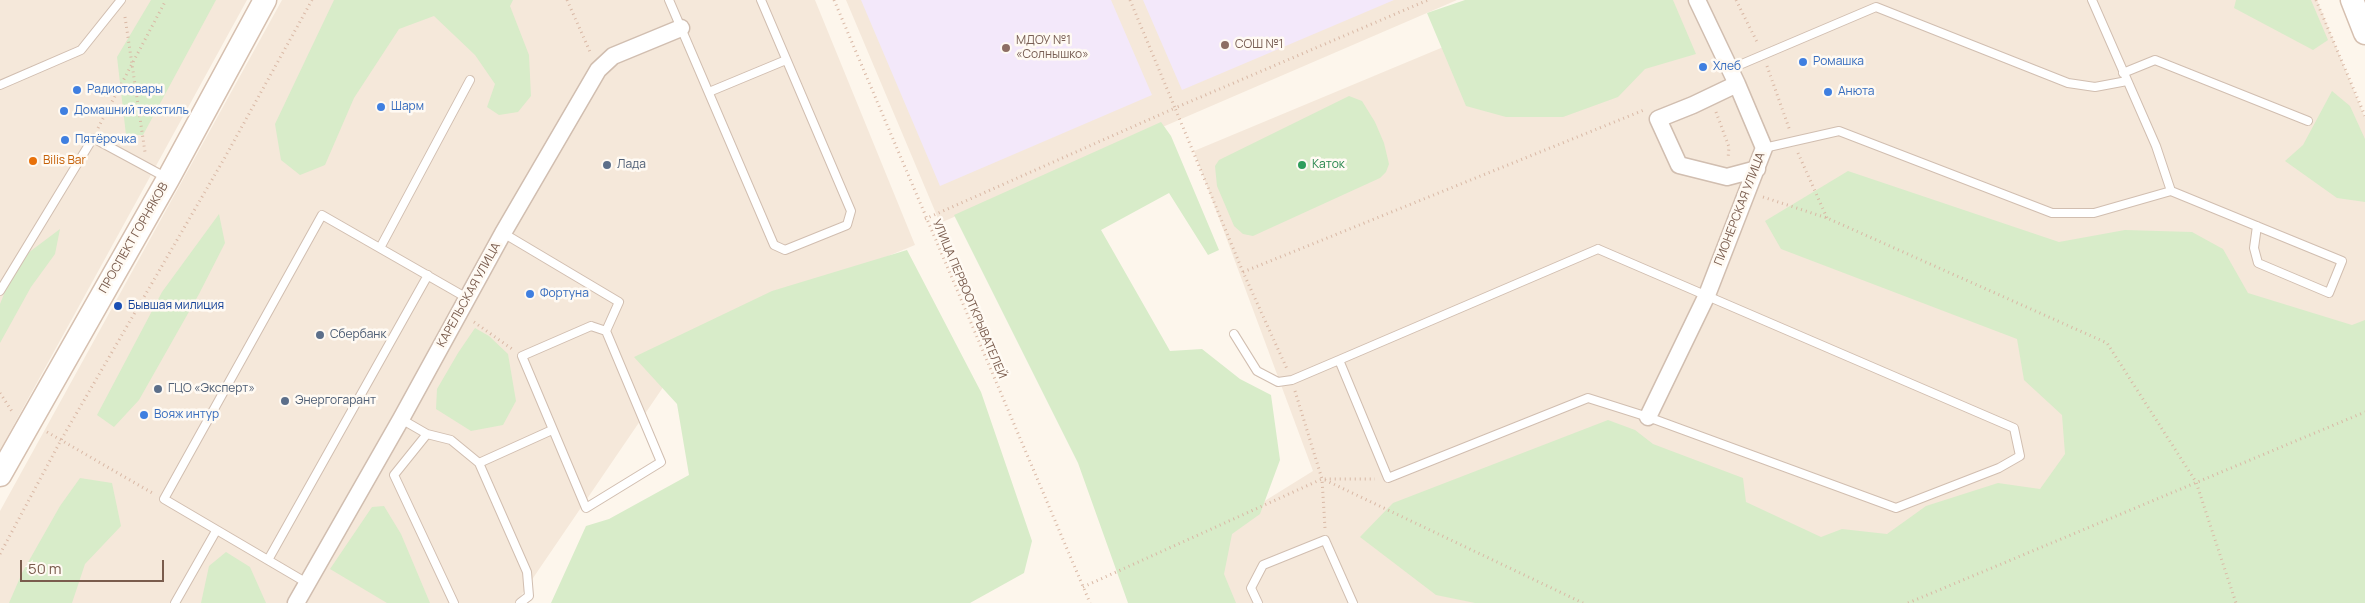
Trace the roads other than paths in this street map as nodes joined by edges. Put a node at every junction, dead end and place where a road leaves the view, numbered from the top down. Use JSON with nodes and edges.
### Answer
{"nodes":[{"id":1,"x":120,"y":0,"type":"edge"},
{"id":2,"x":265,"y":0,"type":"edge"},
{"id":3,"x":669,"y":0,"type":"edge"},
{"id":4,"x":761,"y":0,"type":"edge"},
{"id":5,"x":1697,"y":0,"type":"edge"},
{"id":6,"x":2092,"y":0,"type":"edge"},
{"id":7,"x":2352,"y":0,"type":"edge"},
{"id":8,"x":681,"y":28,"type":"junction"},
{"id":9,"x":2365,"y":33,"type":"edge"},
{"id":10,"x":786,"y":60,"type":"junction"},
{"id":11,"x":2123,"y":73,"type":"junction"},
{"id":12,"x":1734,"y":77,"type":"junction"},
{"id":13,"x":470,"y":80,"type":"dead end"},
{"id":14,"x":2127,"y":81,"type":"junction"},
{"id":15,"x":0,"y":85,"type":"edge"},
{"id":16,"x":709,"y":92,"type":"junction"},
{"id":17,"x":2308,"y":121,"type":"dead end"},
{"id":18,"x":1764,"y":148,"type":"junction"},
{"id":19,"x":1757,"y":169,"type":"junction"},
{"id":20,"x":158,"y":174,"type":"junction"},
{"id":21,"x":2171,"y":191,"type":"junction"},
{"id":22,"x":2257,"y":226,"type":"junction"},
{"id":23,"x":503,"y":234,"type":"junction"},
{"id":24,"x":380,"y":248,"type":"junction"},
{"id":25,"x":428,"y":275,"type":"junction"},
{"id":26,"x":0,"y":291,"type":"edge"},
{"id":27,"x":1707,"y":295,"type":"junction"},
{"id":28,"x":463,"y":305,"type":"junction"},
{"id":29,"x":606,"y":331,"type":"junction"},
{"id":30,"x":1234,"y":334,"type":"dead end"},
{"id":31,"x":1339,"y":360,"type":"junction"},
{"id":32,"x":1648,"y":417,"type":"junction"},
{"id":33,"x":401,"y":420,"type":"junction"},
{"id":34,"x":552,"y":430,"type":"junction"},
{"id":35,"x":427,"y":434,"type":"junction"},
{"id":36,"x":479,"y":463,"type":"junction"},
{"id":37,"x":0,"y":475,"type":"edge"},
{"id":38,"x":216,"y":530,"type":"junction"},
{"id":39,"x":268,"y":560,"type":"junction"},
{"id":40,"x":307,"y":583,"type":"junction"},
{"id":41,"x":175,"y":603,"type":"edge"},
{"id":42,"x":296,"y":603,"type":"edge"},
{"id":43,"x":454,"y":603,"type":"edge"},
{"id":44,"x":520,"y":603,"type":"edge"},
{"id":45,"x":1258,"y":603,"type":"edge"},
{"id":46,"x":1353,"y":603,"type":"edge"}],
"edges":[{"from":1,"to":15,"type":"lane"},
{"from":2,"to":20,"type":"main road","name":"ПРОСПЕКТ ГОРНЯКОВ"},
{"from":3,"to":8,"type":"lane"},
{"from":4,"to":10,"type":"lane"},
{"from":5,"to":12,"type":"street","name":"ПИОНЕРСКАЯ УЛИЦА"},
{"from":6,"to":11,"type":"lane"},
{"from":7,"to":9,"type":"main road"},
{"from":8,"to":16,"type":"lane"},
{"from":8,"to":23,"type":"street","name":"КАРЕЛЬСКАЯ УЛИЦА"},
{"from":10,"to":16,"type":"lane"},
{"from":10,"to":16,"type":"lane"},
{"from":11,"to":14,"type":"lane"},
{"from":11,"to":17,"type":"lane"},
{"from":12,"to":14,"type":"lane"},
{"from":12,"to":18,"type":"street","name":"ПИОНЕРСКАЯ УЛИЦА"},
{"from":12,"to":19,"type":"street"},
{"from":13,"to":24,"type":"lane"},
{"from":14,"to":21,"type":"lane"},
{"from":18,"to":19,"type":"street","name":"ПИОНЕРСКАЯ УЛИЦА"},
{"from":18,"to":21,"type":"lane"},
{"from":19,"to":27,"type":"street","name":"ПИОНЕРСКАЯ УЛИЦА"},
{"from":20,"to":26,"type":"lane"},
{"from":20,"to":37,"type":"main road","name":"ПРОСПЕКТ ГОРНЯКОВ"},
{"from":21,"to":22,"type":"lane"},
{"from":22,"to":22,"type":"lane"},
{"from":23,"to":28,"type":"street","name":"КАРЕЛЬСКАЯ УЛИЦА"},
{"from":23,"to":29,"type":"lane"},
{"from":24,"to":25,"type":"lane"},
{"from":24,"to":38,"type":"lane"},
{"from":25,"to":28,"type":"lane"},
{"from":25,"to":39,"type":"lane"},
{"from":27,"to":31,"type":"lane"},
{"from":27,"to":32,"type":"street","name":"ПИОНЕРСКАЯ УЛИЦА"},
{"from":27,"to":32,"type":"lane"},
{"from":28,"to":33,"type":"street","name":"КАРЕЛЬСКАЯ УЛИЦА"},
{"from":29,"to":34,"type":"lane"},
{"from":29,"to":34,"type":"lane"},
{"from":30,"to":31,"type":"lane"},
{"from":31,"to":32,"type":"lane"},
{"from":33,"to":35,"type":"lane"},
{"from":33,"to":40,"type":"street","name":"КАРЕЛЬСКАЯ УЛИЦА"},
{"from":34,"to":36,"type":"lane"},
{"from":35,"to":36,"type":"lane"},
{"from":35,"to":43,"type":"lane"},
{"from":36,"to":44,"type":"lane"},
{"from":38,"to":39,"type":"lane"},
{"from":38,"to":41,"type":"lane"},
{"from":39,"to":40,"type":"lane"},
{"from":40,"to":42,"type":"street","name":"КАРЕЛЬСКАЯ УЛИЦА"},
{"from":45,"to":46,"type":"lane"}]}
